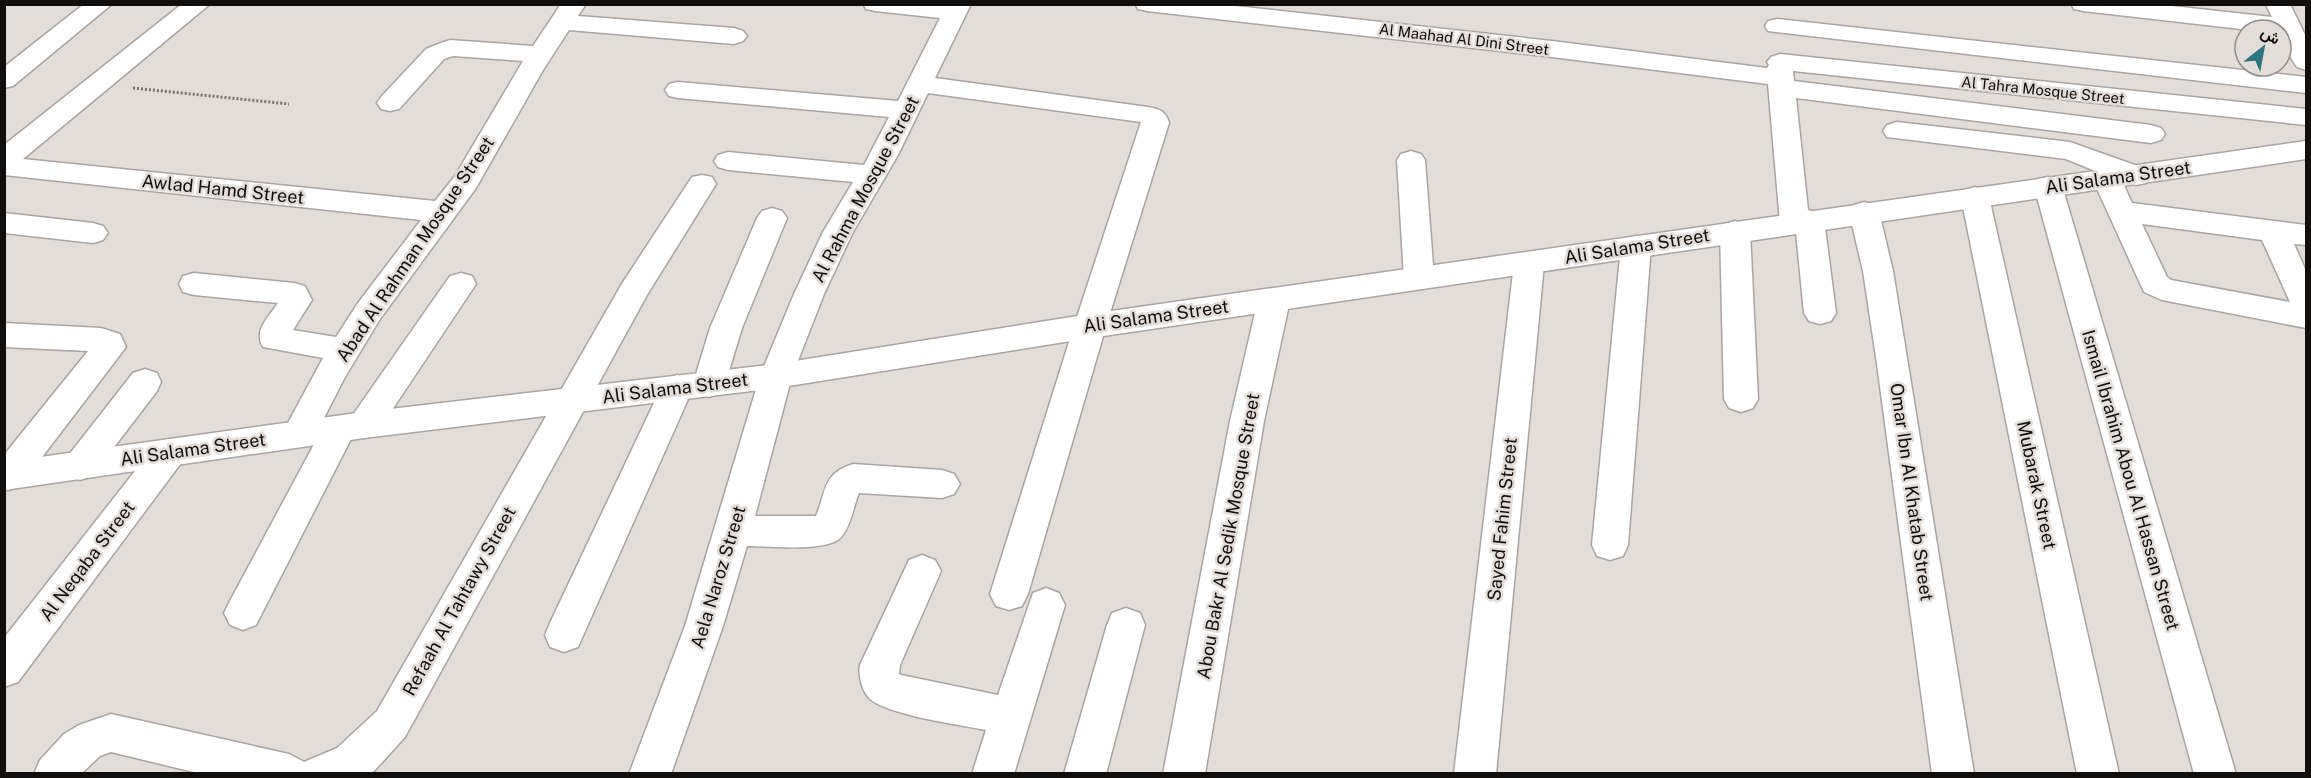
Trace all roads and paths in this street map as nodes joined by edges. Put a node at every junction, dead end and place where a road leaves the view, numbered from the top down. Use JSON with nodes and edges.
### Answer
{"nodes":[{"id":1,"x":100,"y":4,"type":"edge"},
{"id":2,"x":198,"y":4,"type":"edge"},
{"id":3,"x":875,"y":4,"type":"edge"},
{"id":4,"x":1147,"y":4,"type":"edge"},
{"id":5,"x":2083,"y":4,"type":"edge"},
{"id":6,"x":2278,"y":4,"type":"edge"},
{"id":7,"x":957,"y":8,"type":"edge"},
{"id":8,"x":568,"y":13,"type":"edge"},
{"id":9,"x":1779,"y":15,"type":"edge"},
{"id":10,"x":2285,"y":18,"type":"edge"},
{"id":11,"x":2233,"y":21,"type":"edge"},
{"id":12,"x":2293,"y":33,"type":"edge"},
{"id":13,"x":734,"y":36,"type":"dead end"},
{"id":14,"x":540,"y":54,"type":"junction"},
{"id":15,"x":2307,"y":62,"type":"edge"},
{"id":16,"x":1781,"y":76,"type":"junction"},
{"id":17,"x":4,"y":80,"type":"edge"},
{"id":18,"x":921,"y":84,"type":"junction"},
{"id":19,"x":97,"y":85,"type":"junction"},
{"id":20,"x":2307,"y":85,"type":"edge"},
{"id":21,"x":678,"y":90,"type":"dead end"},
{"id":22,"x":390,"y":103,"type":"dead end"},
{"id":23,"x":289,"y":104,"type":"dead end"},
{"id":24,"x":907,"y":110,"type":"junction"},
{"id":25,"x":2307,"y":117,"type":"edge"},
{"id":26,"x":1897,"y":131,"type":"dead end"},
{"id":27,"x":2151,"y":134,"type":"dead end"},
{"id":28,"x":2307,"y":150,"type":"edge"},
{"id":29,"x":4,"y":160,"type":"edge"},
{"id":30,"x":728,"y":160,"type":"dead end"},
{"id":31,"x":1411,"y":160,"type":"dead end"},
{"id":32,"x":4,"y":166,"type":"edge"},
{"id":33,"x":872,"y":175,"type":"junction"},
{"id":34,"x":2122,"y":178,"type":"junction"},
{"id":35,"x":702,"y":184,"type":"dead end"},
{"id":36,"x":2048,"y":186,"type":"junction"},
{"id":37,"x":1976,"y":197,"type":"junction"},
{"id":38,"x":442,"y":212,"type":"junction"},
{"id":39,"x":1864,"y":212,"type":"junction"},
{"id":40,"x":2122,"y":212,"type":"junction"},
{"id":41,"x":772,"y":218,"type":"dead end"},
{"id":42,"x":1802,"y":221,"type":"junction"},
{"id":43,"x":4,"y":223,"type":"edge"},
{"id":44,"x":2273,"y":230,"type":"junction"},
{"id":45,"x":1735,"y":231,"type":"junction"},
{"id":46,"x":93,"y":233,"type":"dead end"},
{"id":47,"x":2307,"y":235,"type":"edge"},
{"id":48,"x":1636,"y":246,"type":"junction"},
{"id":49,"x":1529,"y":264,"type":"junction"},
{"id":50,"x":1419,"y":278,"type":"junction"},
{"id":51,"x":194,"y":284,"type":"dead end"},
{"id":52,"x":461,"y":284,"type":"dead end"},
{"id":53,"x":1274,"y":300,"type":"junction"},
{"id":54,"x":2307,"y":304,"type":"edge"},
{"id":55,"x":1820,"y":313,"type":"dead end"},
{"id":56,"x":2307,"y":317,"type":"edge"},
{"id":57,"x":1090,"y":326,"type":"junction"},
{"id":58,"x":11,"y":343,"type":"edge"},
{"id":59,"x":345,"y":350,"type":"junction"},
{"id":60,"x":776,"y":376,"type":"junction"},
{"id":61,"x":145,"y":382,"type":"dead end"},
{"id":62,"x":693,"y":386,"type":"junction"},
{"id":63,"x":1741,"y":399,"type":"dead end"},
{"id":64,"x":572,"y":400,"type":"junction"},
{"id":65,"x":352,"y":427,"type":"junction"},
{"id":66,"x":298,"y":434,"type":"junction"},
{"id":67,"x":169,"y":453,"type":"junction"},
{"id":68,"x":80,"y":466,"type":"junction"},
{"id":69,"x":6,"y":476,"type":"edge"},
{"id":70,"x":942,"y":484,"type":"dead end"},
{"id":71,"x":733,"y":531,"type":"junction"},
{"id":72,"x":1610,"y":545,"type":"dead end"},
{"id":73,"x":922,"y":571,"type":"dead end"},
{"id":74,"x":1009,"y":594,"type":"dead end"},
{"id":75,"x":1046,"y":604,"type":"dead end"},
{"id":76,"x":243,"y":614,"type":"dead end"},
{"id":77,"x":1126,"y":625,"type":"dead end"},
{"id":78,"x":564,"y":635,"type":"dead end"},
{"id":79,"x":4,"y":669,"type":"edge"},
{"id":80,"x":1012,"y":717,"type":"junction"},
{"id":81,"x":55,"y":774,"type":"edge"},
{"id":82,"x":289,"y":774,"type":"edge"},
{"id":83,"x":320,"y":774,"type":"edge"},
{"id":84,"x":650,"y":774,"type":"edge"},
{"id":85,"x":993,"y":774,"type":"edge"},
{"id":86,"x":1085,"y":774,"type":"edge"},
{"id":87,"x":1184,"y":774,"type":"edge"},
{"id":88,"x":1475,"y":774,"type":"edge"},
{"id":89,"x":1953,"y":774,"type":"edge"},
{"id":90,"x":2098,"y":774,"type":"edge"},
{"id":91,"x":2215,"y":774,"type":"edge"}],
"edges":[{"from":1,"to":17,"type":"street"},
{"from":2,"to":19,"type":"street"},
{"from":3,"to":7,"type":"street"},
{"from":4,"to":16,"type":"street","name":"Al Maahad Al Dini Street"},
{"from":5,"to":11,"type":"street"},
{"from":6,"to":10,"type":"street"},
{"from":7,"to":18,"type":"street","name":"Al Rahma Mosque Street"},
{"from":8,"to":13,"type":"street"},
{"from":8,"to":14,"type":"street","name":"Abad Al Rahman Mosque Street"},
{"from":9,"to":16,"type":"street"},
{"from":9,"to":20,"type":"street"},
{"from":12,"to":15,"type":"street"},
{"from":14,"to":22,"type":"street"},
{"from":14,"to":38,"type":"street","name":"Abad Al Rahman Mosque Street"},
{"from":16,"to":25,"type":"street","name":"Al Tahra Mosque Street"},
{"from":16,"to":27,"type":"street"},
{"from":16,"to":42,"type":"street"},
{"from":18,"to":24,"type":"street","name":"Al Rahma Mosque Street"},
{"from":18,"to":57,"type":"street"},
{"from":19,"to":23,"type":"path"},
{"from":19,"to":29,"type":"street"},
{"from":21,"to":24,"type":"street"},
{"from":24,"to":33,"type":"street","name":"Al Rahma Mosque Street"},
{"from":26,"to":34,"type":"street"},
{"from":28,"to":34,"type":"street","name":"Ali Salama Street"},
{"from":30,"to":33,"type":"street"},
{"from":31,"to":50,"type":"street"},
{"from":32,"to":38,"type":"street","name":"Awlad Hamd Street"},
{"from":33,"to":60,"type":"street","name":"Al Rahma Mosque Street"},
{"from":34,"to":36,"type":"street","name":"Ali Salama Street"},
{"from":34,"to":40,"type":"street"},
{"from":35,"to":64,"type":"street","name":"Refaah Al Tahtawy Street"},
{"from":36,"to":37,"type":"street","name":"Ali Salama Street"},
{"from":36,"to":91,"type":"street","name":"Ismail Ibrahim Abou Al Hassan Street"},
{"from":37,"to":39,"type":"street","name":"Ali Salama Street"},
{"from":37,"to":90,"type":"street","name":"Mubarak Street"},
{"from":38,"to":59,"type":"street","name":"Abad Al Rahman Mosque Street"},
{"from":39,"to":42,"type":"street","name":"Ali Salama Street"},
{"from":39,"to":89,"type":"street","name":"Omar Ibn Al Khatab Street"},
{"from":40,"to":44,"type":"street"},
{"from":40,"to":56,"type":"street"},
{"from":41,"to":62,"type":"street"},
{"from":42,"to":45,"type":"street","name":"Ali Salama Street"},
{"from":42,"to":55,"type":"street"},
{"from":43,"to":46,"type":"street"},
{"from":44,"to":47,"type":"street"},
{"from":44,"to":54,"type":"street"},
{"from":45,"to":48,"type":"street","name":"Ali Salama Street"},
{"from":45,"to":63,"type":"street"},
{"from":48,"to":49,"type":"street","name":"Ali Salama Street"},
{"from":48,"to":72,"type":"street"},
{"from":49,"to":50,"type":"street","name":"Ali Salama Street"},
{"from":49,"to":88,"type":"street","name":"Sayed Fahim Street"},
{"from":50,"to":53,"type":"street","name":"Ali Salama Street"},
{"from":51,"to":59,"type":"street"},
{"from":52,"to":65,"type":"street"},
{"from":53,"to":57,"type":"street","name":"Ali Salama Street"},
{"from":53,"to":87,"type":"street","name":"Abou Bakr Al Sedik Mosque Street"},
{"from":57,"to":60,"type":"street","name":"Ali Salama Street"},
{"from":57,"to":74,"type":"street"},
{"from":58,"to":69,"type":"street"},
{"from":59,"to":66,"type":"street","name":"Abad Al Rahman Mosque Street"},
{"from":60,"to":62,"type":"street","name":"Ali Salama Street"},
{"from":60,"to":71,"type":"street","name":"Aela Naroz Street"},
{"from":61,"to":68,"type":"street"},
{"from":62,"to":64,"type":"street","name":"Ali Salama Street"},
{"from":62,"to":78,"type":"street"},
{"from":64,"to":65,"type":"street","name":"Ali Salama Street"},
{"from":64,"to":83,"type":"street","name":"Refaah Al Tahtawy Street"},
{"from":65,"to":66,"type":"street","name":"Ali Salama Street"},
{"from":65,"to":76,"type":"street"},
{"from":66,"to":67,"type":"street","name":"Ali Salama Street"},
{"from":67,"to":68,"type":"street","name":"Ali Salama Street"},
{"from":67,"to":79,"type":"street","name":"Al Neqaba Street"},
{"from":68,"to":69,"type":"street","name":"Ali Salama Street"},
{"from":70,"to":71,"type":"street"},
{"from":71,"to":84,"type":"street","name":"Aela Naroz Street"},
{"from":73,"to":80,"type":"street"},
{"from":75,"to":80,"type":"street"},
{"from":77,"to":86,"type":"street"},
{"from":80,"to":85,"type":"street"},
{"from":81,"to":82,"type":"street"}]}
